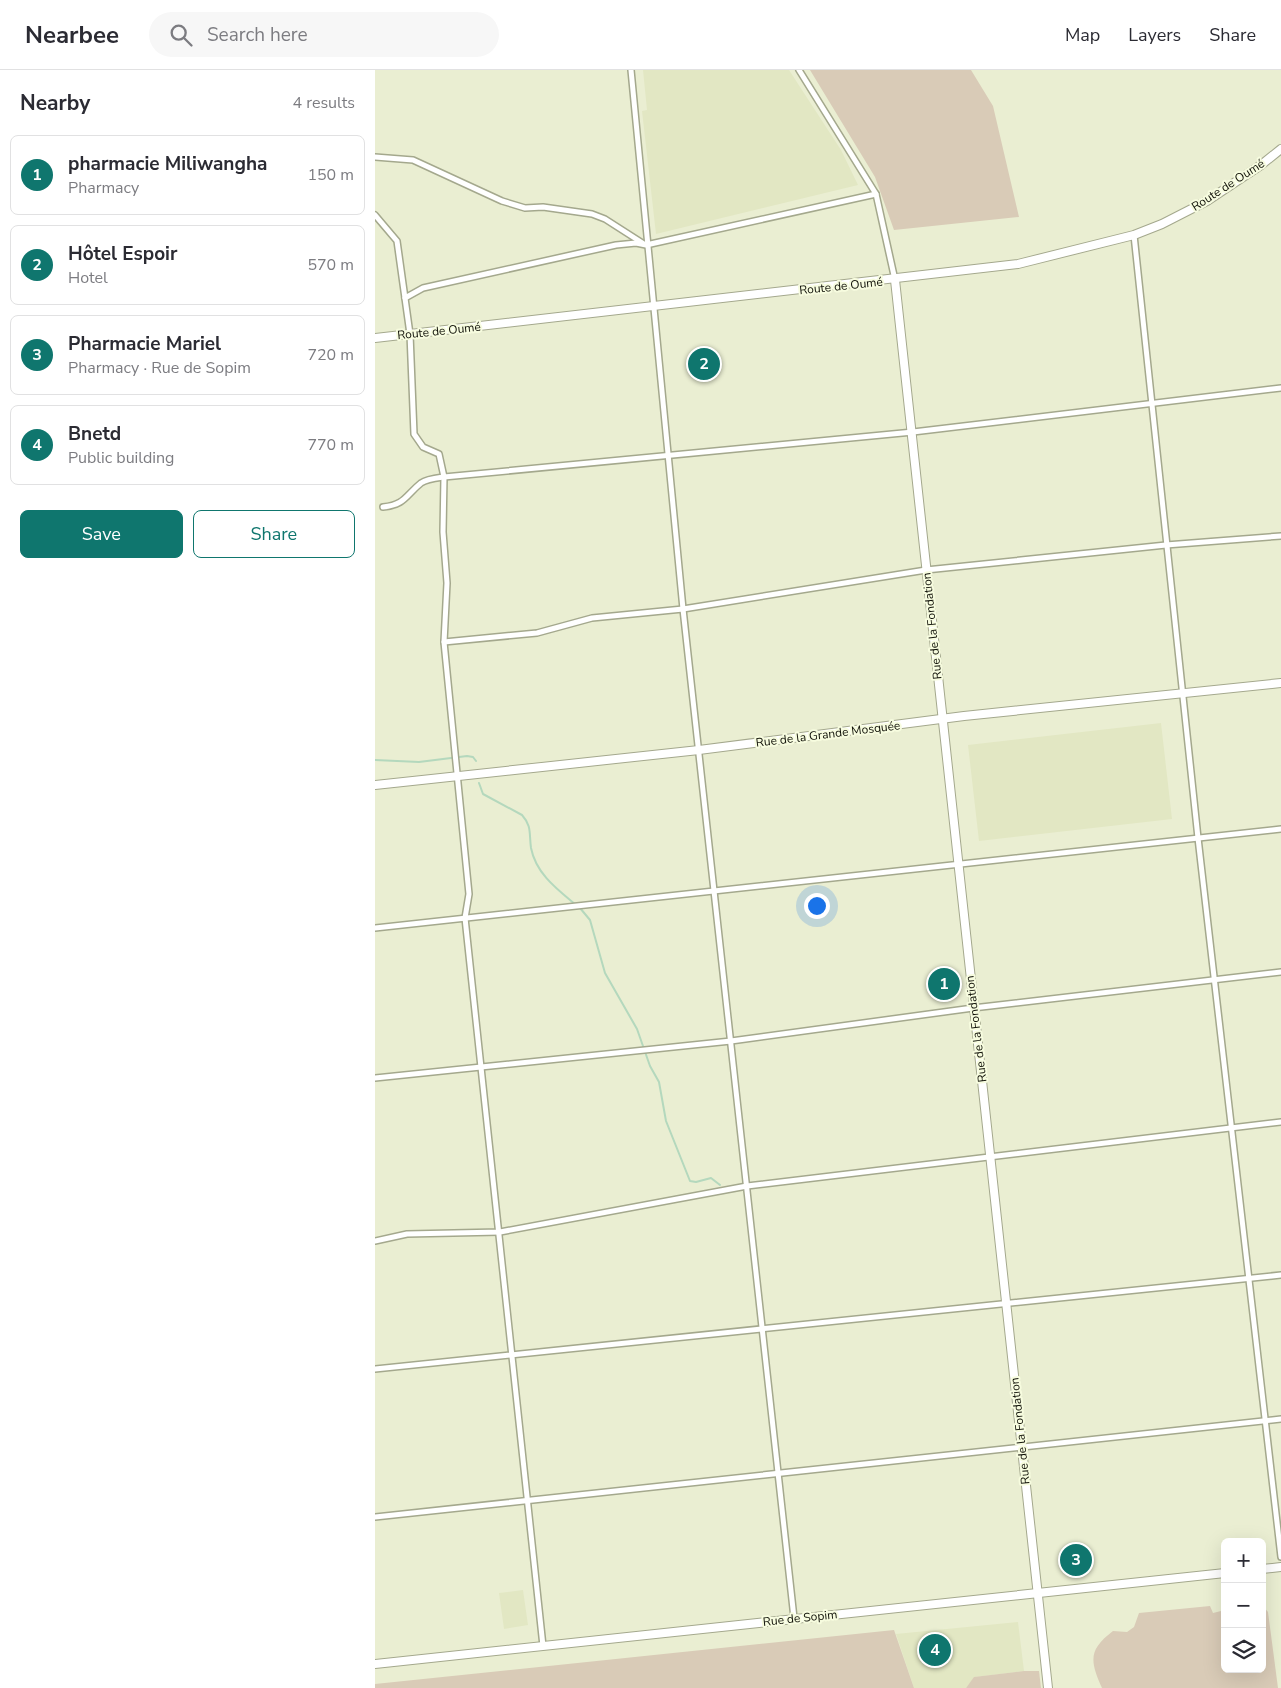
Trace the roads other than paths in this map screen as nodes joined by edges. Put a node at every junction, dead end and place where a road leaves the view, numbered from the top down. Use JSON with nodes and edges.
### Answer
{"nodes":[{"id":1,"x":631,"y":70,"type":"edge"},
{"id":2,"x":799,"y":70,"type":"edge"},
{"id":3,"x":1281,"y":149,"type":"edge"},
{"id":4,"x":375,"y":158,"type":"edge"},
{"id":5,"x":876,"y":194,"type":"junction"},
{"id":6,"x":375,"y":215,"type":"edge"},
{"id":7,"x":1134,"y":235,"type":"junction"},
{"id":8,"x":647,"y":246,"type":"junction"},
{"id":9,"x":895,"y":280,"type":"junction"},
{"id":10,"x":405,"y":298,"type":"junction"},
{"id":11,"x":652,"y":307,"type":"junction"},
{"id":12,"x":410,"y":334,"type":"junction"},
{"id":13,"x":375,"y":338,"type":"edge"},
{"id":14,"x":1281,"y":388,"type":"edge"},
{"id":15,"x":1151,"y":405,"type":"junction"},
{"id":16,"x":913,"y":432,"type":"junction"},
{"id":17,"x":667,"y":456,"type":"junction"},
{"id":18,"x":444,"y":477,"type":"junction"},
{"id":19,"x":383,"y":507,"type":"dead end"},
{"id":20,"x":1281,"y":536,"type":"edge"},
{"id":21,"x":1166,"y":545,"type":"junction"},
{"id":22,"x":926,"y":570,"type":"junction"},
{"id":23,"x":683,"y":609,"type":"junction"},
{"id":24,"x":444,"y":642,"type":"junction"},
{"id":25,"x":1281,"y":683,"type":"edge"},
{"id":26,"x":1184,"y":692,"type":"junction"},
{"id":27,"x":942,"y":719,"type":"junction"},
{"id":28,"x":699,"y":750,"type":"junction"},
{"id":29,"x":456,"y":776,"type":"junction"},
{"id":30,"x":375,"y":785,"type":"edge"},
{"id":31,"x":1281,"y":829,"type":"edge"},
{"id":32,"x":1198,"y":838,"type":"junction"},
{"id":33,"x":958,"y":864,"type":"junction"},
{"id":34,"x":714,"y":891,"type":"junction"},
{"id":35,"x":465,"y":918,"type":"junction"},
{"id":36,"x":375,"y":928,"type":"edge"},
{"id":37,"x":1281,"y":972,"type":"edge"},
{"id":38,"x":1216,"y":979,"type":"junction"},
{"id":39,"x":973,"y":1008,"type":"junction"},
{"id":40,"x":731,"y":1041,"type":"junction"},
{"id":41,"x":481,"y":1067,"type":"junction"},
{"id":42,"x":375,"y":1078,"type":"edge"},
{"id":43,"x":1281,"y":1122,"type":"edge"},
{"id":44,"x":1233,"y":1128,"type":"junction"},
{"id":45,"x":991,"y":1156,"type":"junction"},
{"id":46,"x":747,"y":1186,"type":"junction"},
{"id":47,"x":500,"y":1232,"type":"junction"},
{"id":48,"x":375,"y":1241,"type":"edge"},
{"id":49,"x":1281,"y":1275,"type":"edge"},
{"id":50,"x":1249,"y":1278,"type":"junction"},
{"id":51,"x":1007,"y":1303,"type":"junction"},
{"id":52,"x":762,"y":1329,"type":"junction"},
{"id":53,"x":512,"y":1356,"type":"junction"},
{"id":54,"x":375,"y":1369,"type":"edge"},
{"id":55,"x":1281,"y":1419,"type":"edge"},
{"id":56,"x":1264,"y":1421,"type":"junction"},
{"id":57,"x":1022,"y":1448,"type":"junction"},
{"id":58,"x":778,"y":1474,"type":"junction"},
{"id":59,"x":527,"y":1501,"type":"junction"},
{"id":60,"x":375,"y":1517,"type":"edge"},
{"id":61,"x":1281,"y":1558,"type":"edge"},
{"id":62,"x":1281,"y":1567,"type":"edge"},
{"id":63,"x":1266,"y":1569,"type":"edge"},
{"id":64,"x":1221,"y":1573,"type":"edge"},
{"id":65,"x":1037,"y":1593,"type":"junction"},
{"id":66,"x":794,"y":1618,"type":"junction"},
{"id":67,"x":543,"y":1646,"type":"junction"},
{"id":68,"x":375,"y":1664,"type":"edge"},
{"id":69,"x":1048,"y":1688,"type":"edge"}],
"edges":[{"from":1,"to":8,"type":"street"},
{"from":2,"to":5,"type":"street"},
{"from":3,"to":7,"type":"street","name":"Route de Oumé"},
{"from":4,"to":8,"type":"street"},
{"from":5,"to":8,"type":"street"},
{"from":5,"to":9,"type":"street"},
{"from":6,"to":10,"type":"street"},
{"from":7,"to":9,"type":"street","name":"Route de Oumé"},
{"from":7,"to":15,"type":"street"},
{"from":8,"to":10,"type":"street"},
{"from":8,"to":11,"type":"street"},
{"from":9,"to":11,"type":"street","name":"Route de Oumé"},
{"from":9,"to":16,"type":"street","name":"Rue de la Fondation"},
{"from":10,"to":12,"type":"street"},
{"from":11,"to":12,"type":"street","name":"Route de Oumé"},
{"from":11,"to":17,"type":"street"},
{"from":12,"to":13,"type":"street","name":"Route de Oumé"},
{"from":12,"to":18,"type":"street"},
{"from":14,"to":15,"type":"street"},
{"from":15,"to":16,"type":"street"},
{"from":15,"to":21,"type":"street"},
{"from":16,"to":17,"type":"street"},
{"from":16,"to":22,"type":"street","name":"Rue de la Fondation"},
{"from":17,"to":18,"type":"street"},
{"from":17,"to":23,"type":"street"},
{"from":18,"to":19,"type":"street"},
{"from":18,"to":24,"type":"street"},
{"from":20,"to":21,"type":"street"},
{"from":21,"to":22,"type":"street"},
{"from":21,"to":26,"type":"street"},
{"from":22,"to":23,"type":"street"},
{"from":22,"to":27,"type":"street","name":"Rue de la Fondation"},
{"from":23,"to":24,"type":"street"},
{"from":23,"to":28,"type":"street"},
{"from":24,"to":29,"type":"street"},
{"from":25,"to":26,"type":"street","name":"Rue de la Grande Mosquée"},
{"from":26,"to":27,"type":"street","name":"Rue de la Grande Mosquée"},
{"from":26,"to":32,"type":"street"},
{"from":27,"to":28,"type":"street","name":"Rue de la Grande Mosquée"},
{"from":27,"to":33,"type":"street","name":"Rue de la Fondation"},
{"from":28,"to":29,"type":"street","name":"Rue de la Grande Mosquée"},
{"from":28,"to":34,"type":"street"},
{"from":29,"to":30,"type":"street","name":"Rue de la Grande Mosquée"},
{"from":29,"to":35,"type":"street"},
{"from":31,"to":32,"type":"street"},
{"from":32,"to":33,"type":"street"},
{"from":32,"to":38,"type":"street"},
{"from":33,"to":34,"type":"street"},
{"from":33,"to":39,"type":"street","name":"Rue de la Fondation"},
{"from":34,"to":35,"type":"street"},
{"from":34,"to":40,"type":"street"},
{"from":35,"to":36,"type":"street"},
{"from":35,"to":41,"type":"street"},
{"from":37,"to":38,"type":"street"},
{"from":38,"to":39,"type":"street"},
{"from":38,"to":44,"type":"street"},
{"from":39,"to":40,"type":"street"},
{"from":39,"to":45,"type":"street","name":"Rue de la Fondation"},
{"from":40,"to":41,"type":"street"},
{"from":40,"to":46,"type":"street"},
{"from":41,"to":42,"type":"street"},
{"from":41,"to":47,"type":"street"},
{"from":43,"to":44,"type":"street"},
{"from":44,"to":45,"type":"street"},
{"from":44,"to":50,"type":"street"},
{"from":45,"to":46,"type":"street"},
{"from":45,"to":51,"type":"street","name":"Rue de la Fondation"},
{"from":46,"to":47,"type":"street"},
{"from":46,"to":52,"type":"street"},
{"from":47,"to":48,"type":"street"},
{"from":47,"to":53,"type":"street"},
{"from":49,"to":50,"type":"street"},
{"from":50,"to":51,"type":"street"},
{"from":50,"to":56,"type":"street"},
{"from":51,"to":52,"type":"street"},
{"from":51,"to":57,"type":"street","name":"Rue de la Fondation"},
{"from":52,"to":53,"type":"street"},
{"from":52,"to":58,"type":"street"},
{"from":53,"to":54,"type":"street"},
{"from":53,"to":59,"type":"street"},
{"from":55,"to":56,"type":"street"},
{"from":56,"to":57,"type":"street"},
{"from":56,"to":61,"type":"street"},
{"from":57,"to":58,"type":"street"},
{"from":57,"to":65,"type":"street","name":"Rue de la Fondation"},
{"from":58,"to":59,"type":"street"},
{"from":58,"to":66,"type":"street"},
{"from":59,"to":60,"type":"street"},
{"from":59,"to":67,"type":"street"},
{"from":62,"to":63,"type":"street"},
{"from":64,"to":65,"type":"street","name":"Rue de Sopim"},
{"from":65,"to":66,"type":"street","name":"Rue de Sopim"},
{"from":65,"to":69,"type":"street","name":"Rue de la Fondation"},
{"from":66,"to":67,"type":"street","name":"Rue de Sopim"},
{"from":67,"to":68,"type":"street","name":"Rue de Sopim"}]}
